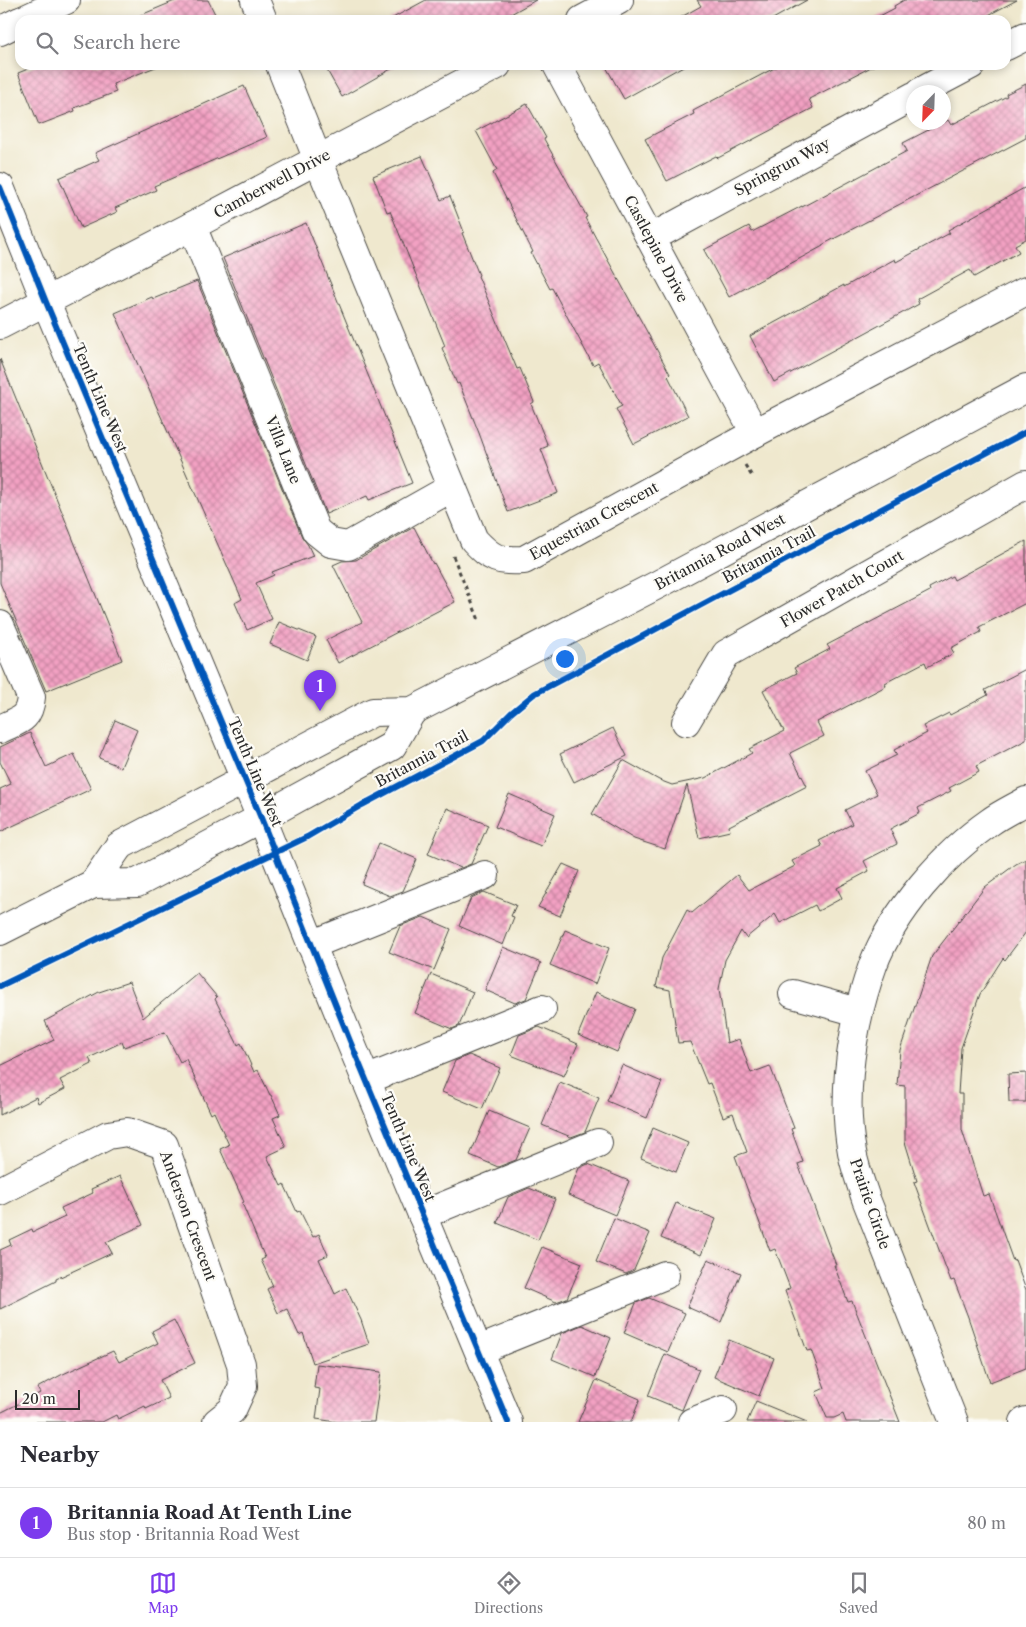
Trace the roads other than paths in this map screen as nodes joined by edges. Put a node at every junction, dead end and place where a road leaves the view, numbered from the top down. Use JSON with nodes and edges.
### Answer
{"nodes":[{"id":1,"x":66,"y":0,"type":"edge"},
{"id":2,"x":255,"y":0,"type":"edge"},
{"id":3,"x":619,"y":0,"type":"edge"},
{"id":4,"x":35,"y":15,"type":"edge"},
{"id":5,"x":261,"y":15,"type":"edge"},
{"id":6,"x":591,"y":15,"type":"edge"},
{"id":7,"x":15,"y":24,"type":"edge"},
{"id":8,"x":0,"y":31,"type":"edge"},
{"id":9,"x":1026,"y":36,"type":"edge"},
{"id":10,"x":1011,"y":44,"type":"edge"},
{"id":11,"x":282,"y":70,"type":"edge"},
{"id":12,"x":488,"y":70,"type":"edge"},
{"id":13,"x":560,"y":70,"type":"edge"},
{"id":14,"x":962,"y":70,"type":"edge"},
{"id":15,"x":933,"y":85,"type":"edge"},
{"id":16,"x":906,"y":100,"type":"edge"},
{"id":17,"x":318,"y":160,"type":"junction"},
{"id":18,"x":0,"y":187,"type":"edge"},
{"id":19,"x":192,"y":226,"type":"junction"},
{"id":20,"x":651,"y":238,"type":"junction"},
{"id":21,"x":1026,"y":291,"type":"edge"},
{"id":22,"x":46,"y":302,"type":"junction"},
{"id":23,"x":0,"y":325,"type":"edge"},
{"id":24,"x":1026,"y":388,"type":"edge"},
{"id":25,"x":755,"y":433,"type":"junction"},
{"id":26,"x":1026,"y":484,"type":"edge"},
{"id":27,"x":452,"y":488,"type":"junction"},
{"id":28,"x":0,"y":626,"type":"edge"},
{"id":29,"x":412,"y":711,"type":"junction"},
{"id":30,"x":686,"y":722,"type":"dead end"},
{"id":31,"x":0,"y":729,"type":"edge"},
{"id":32,"x":244,"y":780,"type":"junction"},
{"id":33,"x":1026,"y":801,"type":"edge"},
{"id":34,"x":261,"y":818,"type":"junction"},
{"id":35,"x":485,"y":875,"type":"dead end"},
{"id":36,"x":93,"y":884,"type":"junction"},
{"id":37,"x":0,"y":931,"type":"edge"},
{"id":38,"x":311,"y":945,"type":"junction"},
{"id":39,"x":793,"y":994,"type":"dead end"},
{"id":40,"x":542,"y":1009,"type":"dead end"},
{"id":41,"x":858,"y":1012,"type":"junction"},
{"id":42,"x":366,"y":1080,"type":"junction"},
{"id":43,"x":598,"y":1143,"type":"dead end"},
{"id":44,"x":0,"y":1191,"type":"edge"},
{"id":45,"x":422,"y":1215,"type":"junction"},
{"id":46,"x":665,"y":1274,"type":"dead end"},
{"id":47,"x":479,"y":1350,"type":"junction"},
{"id":48,"x":723,"y":1410,"type":"dead end"},
{"id":49,"x":217,"y":1422,"type":"edge"},
{"id":50,"x":508,"y":1422,"type":"edge"},
{"id":51,"x":692,"y":1422,"type":"edge"},
{"id":52,"x":954,"y":1422,"type":"edge"}],
"edges":[{"from":1,"to":4,"type":"street"},
{"from":2,"to":5,"type":"street"},
{"from":3,"to":6,"type":"street"},
{"from":7,"to":8,"type":"street"},
{"from":9,"to":10,"type":"street"},
{"from":11,"to":17,"type":"street","name":"Equestrian Crescent"},
{"from":12,"to":17,"type":"street","name":"Camberwell Drive"},
{"from":13,"to":20,"type":"street","name":"Castlepine Drive"},
{"from":14,"to":15,"type":"street"},
{"from":16,"to":20,"type":"street","name":"Springrun Way"},
{"from":17,"to":19,"type":"street","name":"Camberwell Drive"},
{"from":17,"to":27,"type":"street","name":"Equestrian Crescent"},
{"from":18,"to":22,"type":"street","name":"Tenth Line West"},
{"from":19,"to":22,"type":"street","name":"Camberwell Drive"},
{"from":19,"to":27,"type":"street","name":"Villa Lane"},
{"from":20,"to":25,"type":"street","name":"Castlepine Drive"},
{"from":21,"to":25,"type":"street","name":"Equestrian Crescent"},
{"from":22,"to":23,"type":"street","name":"Camberwell Drive"},
{"from":22,"to":32,"type":"street","name":"Tenth Line West"},
{"from":24,"to":29,"type":"street","name":"Britannia Road West"},
{"from":25,"to":27,"type":"street","name":"Equestrian Crescent"},
{"from":26,"to":30,"type":"street","name":"Flower Patch Court"},
{"from":28,"to":31,"type":"street"},
{"from":29,"to":32,"type":"street","name":"Britannia Road West"},
{"from":29,"to":34,"type":"street","name":"Britannia Road West"},
{"from":32,"to":34,"type":"street","name":"Tenth Line West"},
{"from":32,"to":36,"type":"street","name":"Britannia Road West"},
{"from":33,"to":41,"type":"street","name":"Prairie Circle"},
{"from":34,"to":36,"type":"street","name":"Britannia Road West"},
{"from":34,"to":38,"type":"street","name":"Tenth Line West"},
{"from":35,"to":38,"type":"street"},
{"from":36,"to":37,"type":"street","name":"Britannia Road West"},
{"from":38,"to":42,"type":"street","name":"Tenth Line West"},
{"from":39,"to":41,"type":"street"},
{"from":40,"to":42,"type":"street","name":"Tenth Line West"},
{"from":41,"to":52,"type":"street","name":"Prairie Circle"},
{"from":42,"to":45,"type":"street","name":"Tenth Line West"},
{"from":43,"to":45,"type":"street","name":"Tenth Line West"},
{"from":44,"to":49,"type":"street","name":"Anderson Crescent"},
{"from":45,"to":47,"type":"street","name":"Tenth Line West"},
{"from":46,"to":47,"type":"street"},
{"from":47,"to":50,"type":"street","name":"Tenth Line West"},
{"from":48,"to":51,"type":"street"}]}
